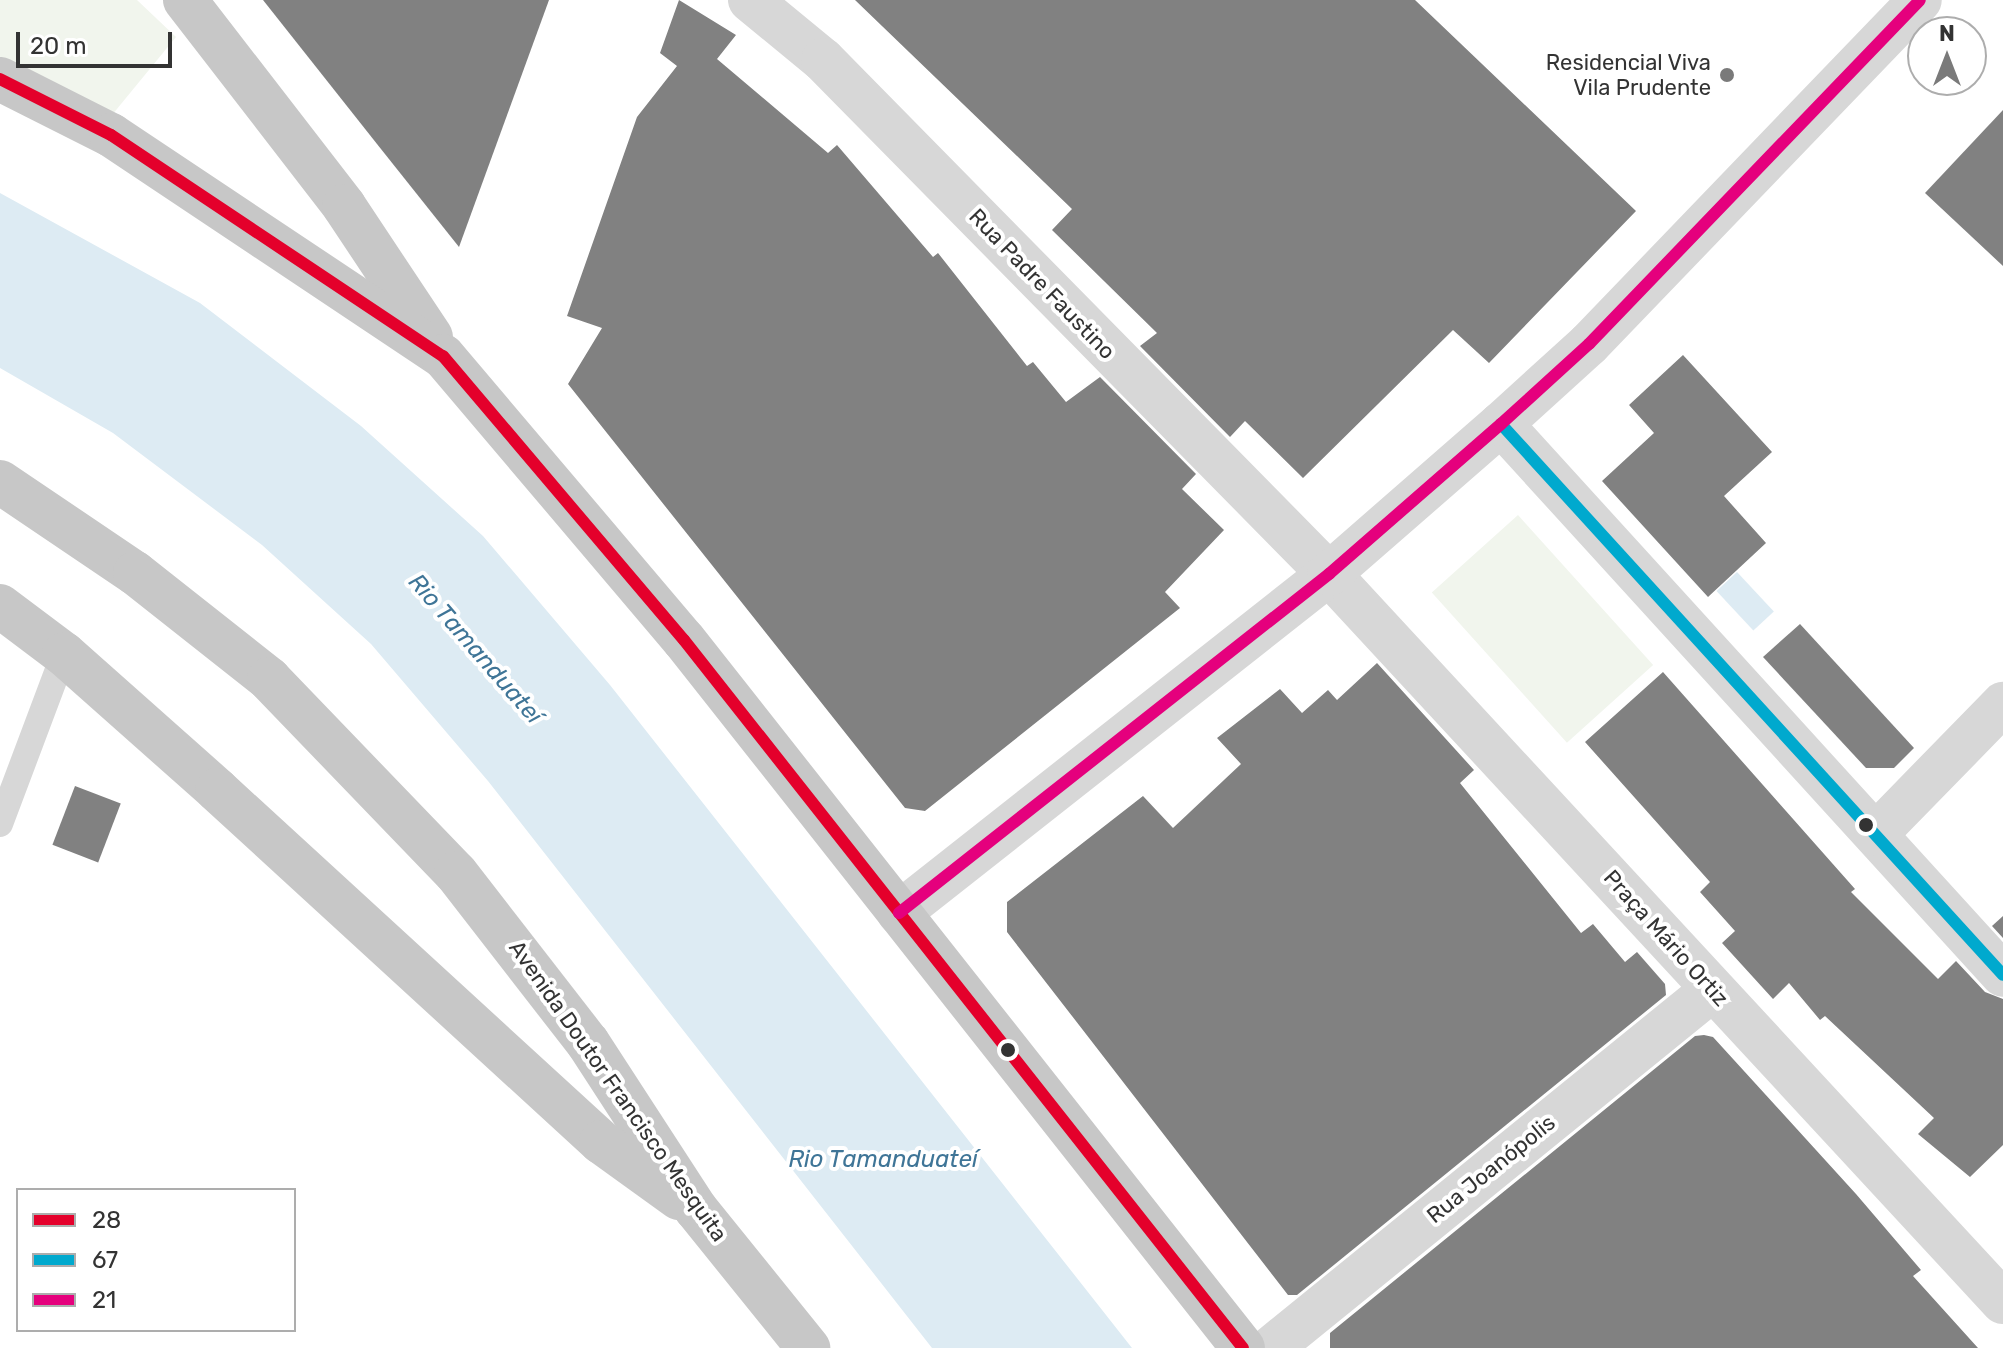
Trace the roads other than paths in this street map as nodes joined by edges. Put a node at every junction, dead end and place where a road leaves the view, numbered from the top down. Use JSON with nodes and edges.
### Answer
{"nodes":[{"id":1,"x":185,"y":0,"type":"edge"},
{"id":2,"x":750,"y":0,"type":"edge"},
{"id":3,"x":1920,"y":0,"type":"edge"},
{"id":4,"x":0,"y":79,"type":"edge"},
{"id":5,"x":443,"y":356,"type":"junction"},
{"id":6,"x":1501,"y":424,"type":"junction"},
{"id":7,"x":0,"y":482,"type":"edge"},
{"id":8,"x":1329,"y":574,"type":"junction"},
{"id":9,"x":0,"y":606,"type":"edge"},
{"id":10,"x":64,"y":654,"type":"junction"},
{"id":11,"x":2003,"y":704,"type":"edge"},
{"id":12,"x":0,"y":824,"type":"edge"},
{"id":13,"x":1876,"y":834,"type":"junction"},
{"id":14,"x":899,"y":913,"type":"junction"},
{"id":15,"x":2003,"y":975,"type":"edge"},
{"id":16,"x":1712,"y":990,"type":"junction"},
{"id":17,"x":696,"y":1209,"type":"junction"},
{"id":18,"x":2003,"y":1302,"type":"edge"},
{"id":19,"x":808,"y":1348,"type":"edge"},
{"id":20,"x":1243,"y":1348,"type":"edge"},
{"id":21,"x":1271,"y":1348,"type":"edge"}],
"edges":[{"from":1,"to":5,"type":"highway"},
{"from":2,"to":8,"type":"street","name":"Rua Padre Faustino"},
{"from":3,"to":6,"type":"street"},
{"from":4,"to":5,"type":"highway"},
{"from":5,"to":14,"type":"highway"},
{"from":6,"to":8,"type":"street"},
{"from":6,"to":13,"type":"street"},
{"from":7,"to":17,"type":"highway","name":"Avenida Doutor Francisco Mesquita"},
{"from":8,"to":14,"type":"street"},
{"from":8,"to":16,"type":"street","name":"Praça Mário Ortiz"},
{"from":9,"to":10,"type":"highway"},
{"from":10,"to":12,"type":"lane"},
{"from":10,"to":17,"type":"highway"},
{"from":11,"to":13,"type":"street"},
{"from":13,"to":15,"type":"street"},
{"from":14,"to":20,"type":"highway"},
{"from":16,"to":18,"type":"street","name":"Praça Mário Ortiz"},
{"from":16,"to":21,"type":"street","name":"Rua Joanópolis"},
{"from":17,"to":19,"type":"highway","name":"Avenida Doutor Francisco Mesquita"}]}
